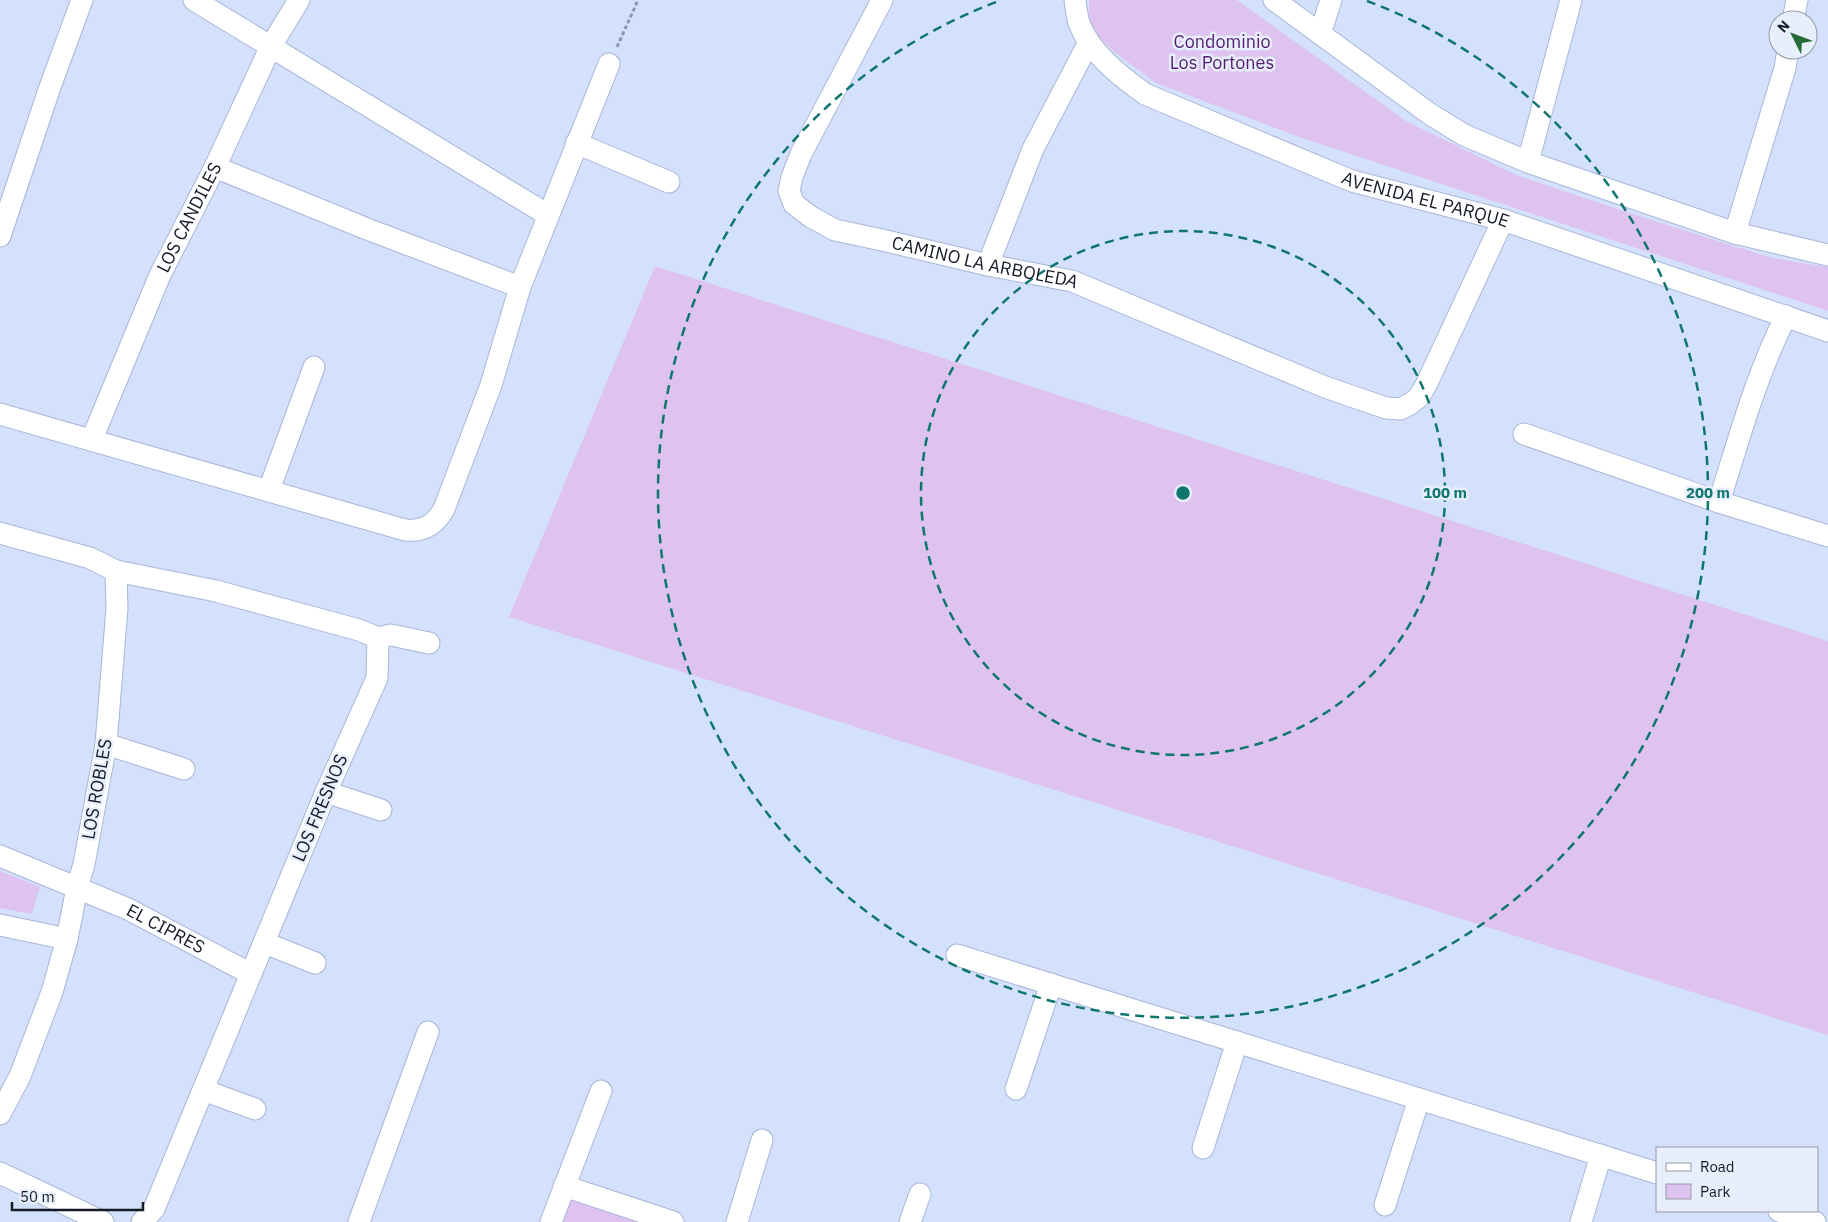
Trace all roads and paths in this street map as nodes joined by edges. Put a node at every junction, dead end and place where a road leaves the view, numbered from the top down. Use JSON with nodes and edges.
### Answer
{"nodes":[{"id":1,"x":82,"y":0,"type":"edge"},
{"id":2,"x":194,"y":0,"type":"edge"},
{"id":3,"x":300,"y":0,"type":"edge"},
{"id":4,"x":638,"y":0,"type":"edge"},
{"id":5,"x":882,"y":0,"type":"edge"},
{"id":6,"x":1075,"y":0,"type":"edge"},
{"id":7,"x":1274,"y":0,"type":"edge"},
{"id":8,"x":1331,"y":0,"type":"edge"},
{"id":9,"x":1571,"y":0,"type":"edge"},
{"id":10,"x":1320,"y":34,"type":"junction"},
{"id":11,"x":1089,"y":42,"type":"junction"},
{"id":12,"x":272,"y":46,"type":"junction"},
{"id":13,"x":1786,"y":60,"type":"edge"},
{"id":14,"x":609,"y":64,"type":"joint"},
{"id":15,"x":576,"y":143,"type":"junction"},
{"id":16,"x":1528,"y":162,"type":"junction"},
{"id":17,"x":215,"y":167,"type":"junction"},
{"id":18,"x":669,"y":182,"type":"dead end"},
{"id":19,"x":548,"y":215,"type":"junction"},
{"id":20,"x":1503,"y":220,"type":"junction"},
{"id":21,"x":1734,"y":233,"type":"junction"},
{"id":22,"x":0,"y":236,"type":"edge"},
{"id":23,"x":1828,"y":255,"type":"edge"},
{"id":24,"x":988,"y":265,"type":"junction"},
{"id":25,"x":520,"y":287,"type":"junction"},
{"id":26,"x":1786,"y":316,"type":"junction"},
{"id":27,"x":1828,"y":331,"type":"edge"},
{"id":28,"x":314,"y":367,"type":"dead end"},
{"id":29,"x":0,"y":414,"type":"edge"},
{"id":30,"x":1524,"y":434,"type":"dead end"},
{"id":31,"x":92,"y":440,"type":"junction"},
{"id":32,"x":268,"y":490,"type":"junction"},
{"id":33,"x":1719,"y":502,"type":"junction"},
{"id":34,"x":0,"y":533,"type":"edge"},
{"id":35,"x":1828,"y":536,"type":"edge"},
{"id":36,"x":116,"y":571,"type":"junction"},
{"id":37,"x":378,"y":638,"type":"junction"},
{"id":38,"x":429,"y":643,"type":"dead end"},
{"id":39,"x":106,"y":744,"type":"junction"},
{"id":40,"x":184,"y":769,"type":"dead end"},
{"id":41,"x":326,"y":792,"type":"junction"},
{"id":42,"x":381,"y":810,"type":"dead end"},
{"id":43,"x":0,"y":856,"type":"edge"},
{"id":44,"x":77,"y":888,"type":"junction"},
{"id":45,"x":0,"y":925,"type":"edge"},
{"id":46,"x":67,"y":939,"type":"junction"},
{"id":47,"x":265,"y":943,"type":"junction"},
{"id":48,"x":957,"y":955,"type":"dead end"},
{"id":49,"x":315,"y":963,"type":"dead end"},
{"id":50,"x":251,"y":974,"type":"junction"},
{"id":51,"x":1051,"y":984,"type":"junction"},
{"id":52,"x":428,"y":1032,"type":"dead end"},
{"id":53,"x":1237,"y":1042,"type":"junction"},
{"id":54,"x":1016,"y":1089,"type":"dead end"},
{"id":55,"x":202,"y":1090,"type":"junction"},
{"id":56,"x":601,"y":1091,"type":"dead end"},
{"id":57,"x":1420,"y":1099,"type":"junction"},
{"id":58,"x":255,"y":1109,"type":"dead end"},
{"id":59,"x":0,"y":1114,"type":"edge"},
{"id":60,"x":762,"y":1140,"type":"dead end"},
{"id":61,"x":1203,"y":1148,"type":"dead end"},
{"id":62,"x":1602,"y":1155,"type":"junction"},
{"id":63,"x":0,"y":1173,"type":"edge"},
{"id":64,"x":1656,"y":1173,"type":"edge"},
{"id":65,"x":564,"y":1186,"type":"junction"},
{"id":66,"x":920,"y":1194,"type":"dead end"},
{"id":67,"x":1385,"y":1205,"type":"dead end"},
{"id":68,"x":1781,"y":1215,"type":"edge"},
{"id":69,"x":103,"y":1222,"type":"edge"},
{"id":70,"x":142,"y":1222,"type":"edge"},
{"id":71,"x":359,"y":1222,"type":"edge"},
{"id":72,"x":551,"y":1222,"type":"edge"},
{"id":73,"x":673,"y":1222,"type":"edge"},
{"id":74,"x":737,"y":1222,"type":"edge"},
{"id":75,"x":910,"y":1222,"type":"edge"},
{"id":76,"x":1581,"y":1222,"type":"edge"},
{"id":77,"x":1815,"y":1222,"type":"edge"}],
"edges":[{"from":1,"to":22,"type":"street"},
{"from":2,"to":12,"type":"street"},
{"from":3,"to":12,"type":"street","name":"LOS CANDILES"},
{"from":4,"to":14,"type":"path"},
{"from":5,"to":24,"type":"street","name":"CAMINO LA ARBOLEDA"},
{"from":6,"to":11,"type":"street","name":"AVENIDA EL PARQUE"},
{"from":7,"to":10,"type":"street"},
{"from":8,"to":10,"type":"street"},
{"from":9,"to":16,"type":"street"},
{"from":10,"to":16,"type":"street"},
{"from":11,"to":20,"type":"street","name":"AVENIDA EL PARQUE"},
{"from":11,"to":24,"type":"street"},
{"from":12,"to":17,"type":"street","name":"LOS CANDILES"},
{"from":12,"to":19,"type":"street"},
{"from":13,"to":21,"type":"street"},
{"from":14,"to":15,"type":"street"},
{"from":15,"to":18,"type":"street"},
{"from":15,"to":19,"type":"street"},
{"from":16,"to":21,"type":"street"},
{"from":17,"to":25,"type":"street"},
{"from":17,"to":31,"type":"street","name":"LOS CANDILES"},
{"from":19,"to":25,"type":"street"},
{"from":20,"to":24,"type":"street","name":"CAMINO LA ARBOLEDA"},
{"from":20,"to":26,"type":"street","name":"AVENIDA EL PARQUE"},
{"from":21,"to":23,"type":"street"},
{"from":25,"to":32,"type":"street"},
{"from":26,"to":27,"type":"street","name":"AVENIDA EL PARQUE"},
{"from":26,"to":33,"type":"street"},
{"from":28,"to":32,"type":"street"},
{"from":29,"to":31,"type":"street"},
{"from":30,"to":33,"type":"street"},
{"from":31,"to":32,"type":"street"},
{"from":33,"to":35,"type":"street"},
{"from":34,"to":36,"type":"street"},
{"from":36,"to":37,"type":"street"},
{"from":36,"to":39,"type":"street","name":"LOS ROBLES"},
{"from":37,"to":38,"type":"street"},
{"from":37,"to":41,"type":"street","name":"LOS FRESNOS"},
{"from":39,"to":40,"type":"street"},
{"from":39,"to":44,"type":"street","name":"LOS ROBLES"},
{"from":41,"to":42,"type":"street"},
{"from":41,"to":47,"type":"street","name":"LOS FRESNOS"},
{"from":43,"to":44,"type":"street","name":"EL CIPRES"},
{"from":44,"to":46,"type":"street","name":"LOS ROBLES"},
{"from":44,"to":50,"type":"street","name":"EL CIPRES"},
{"from":45,"to":46,"type":"street"},
{"from":46,"to":59,"type":"street","name":"LOS ROBLES"},
{"from":47,"to":49,"type":"street"},
{"from":47,"to":50,"type":"street","name":"LOS FRESNOS"},
{"from":48,"to":51,"type":"street"},
{"from":50,"to":55,"type":"street","name":"LOS FRESNOS"},
{"from":51,"to":53,"type":"street"},
{"from":51,"to":54,"type":"street"},
{"from":52,"to":71,"type":"street"},
{"from":53,"to":57,"type":"street"},
{"from":53,"to":61,"type":"street"},
{"from":55,"to":58,"type":"street"},
{"from":55,"to":70,"type":"street","name":"LOS FRESNOS"},
{"from":56,"to":65,"type":"street"},
{"from":57,"to":62,"type":"street"},
{"from":57,"to":67,"type":"street"},
{"from":60,"to":74,"type":"street"},
{"from":62,"to":64,"type":"street"},
{"from":62,"to":76,"type":"street"},
{"from":63,"to":69,"type":"street"},
{"from":65,"to":72,"type":"street"},
{"from":65,"to":73,"type":"street"},
{"from":66,"to":75,"type":"street"},
{"from":68,"to":77,"type":"street"}]}
